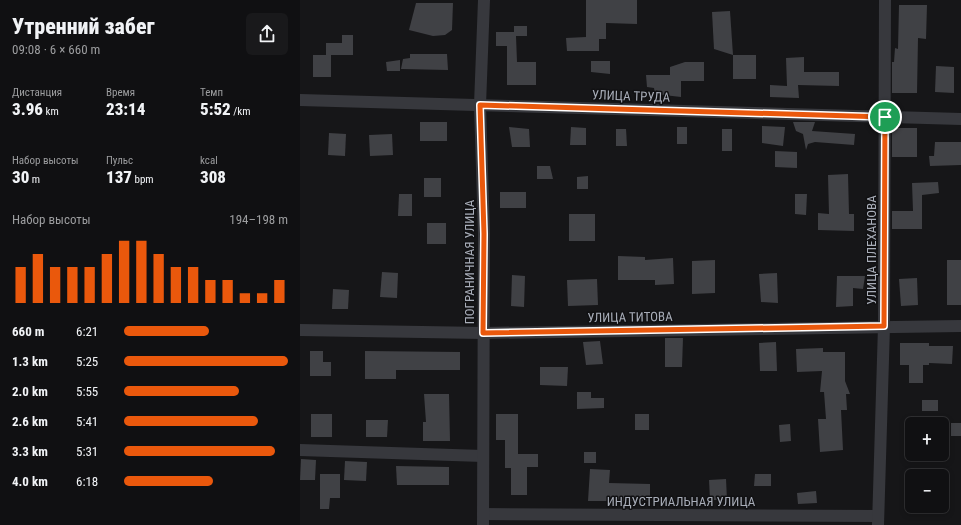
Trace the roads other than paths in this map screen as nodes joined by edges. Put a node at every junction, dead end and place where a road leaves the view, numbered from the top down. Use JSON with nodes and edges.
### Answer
{"nodes":[{"id":1,"x":484,"y":0,"type":"edge"},
{"id":2,"x":885,"y":0,"type":"edge"},
{"id":3,"x":300,"y":100,"type":"edge"},
{"id":4,"x":480,"y":105,"type":"junction"},
{"id":5,"x":885,"y":117,"type":"junction"},
{"id":6,"x":961,"y":119,"type":"edge"},
{"id":7,"x":884,"y":326,"type":"junction"},
{"id":8,"x":961,"y":326,"type":"edge"},
{"id":9,"x":300,"y":330,"type":"edge"},
{"id":10,"x":483,"y":333,"type":"junction"},
{"id":11,"x":300,"y":450,"type":"edge"},
{"id":12,"x":483,"y":456,"type":"junction"},
{"id":13,"x":484,"y":520,"type":"edge"},
{"id":14,"x":878,"y":520,"type":"edge"}],
"edges":[{"from":1,"to":4,"type":"street","name":"ПОГРАНИЧНАЯ УЛИЦА"},
{"from":2,"to":5,"type":"street","name":"УЛИЦА ПЛЕХАНОВА"},
{"from":3,"to":4,"type":"street","name":"УЛИЦА ТРУДА"},
{"from":4,"to":5,"type":"street","name":"УЛИЦА ТРУДА"},
{"from":4,"to":10,"type":"street","name":"ПОГРАНИЧНАЯ УЛИЦА"},
{"from":5,"to":6,"type":"street","name":"УЛИЦА ТРУДА"},
{"from":5,"to":7,"type":"street","name":"УЛИЦА ПЛЕХАНОВА"},
{"from":7,"to":8,"type":"street","name":"УЛИЦА ТИТОВА"},
{"from":7,"to":10,"type":"street","name":"УЛИЦА ТИТОВА"},
{"from":7,"to":14,"type":"street","name":"УЛИЦА ПЛЕХАНОВА"},
{"from":9,"to":10,"type":"street","name":"УЛИЦА ТИТОВА"},
{"from":10,"to":12,"type":"street","name":"ПОГРАНИЧНАЯ УЛИЦА"},
{"from":11,"to":12,"type":"street"},
{"from":12,"to":13,"type":"street","name":"ПОГРАНИЧНАЯ УЛИЦА"},
{"from":13,"to":14,"type":"street","name":"ИНДУСТРИАЛЬНАЯ УЛИЦА"}]}
